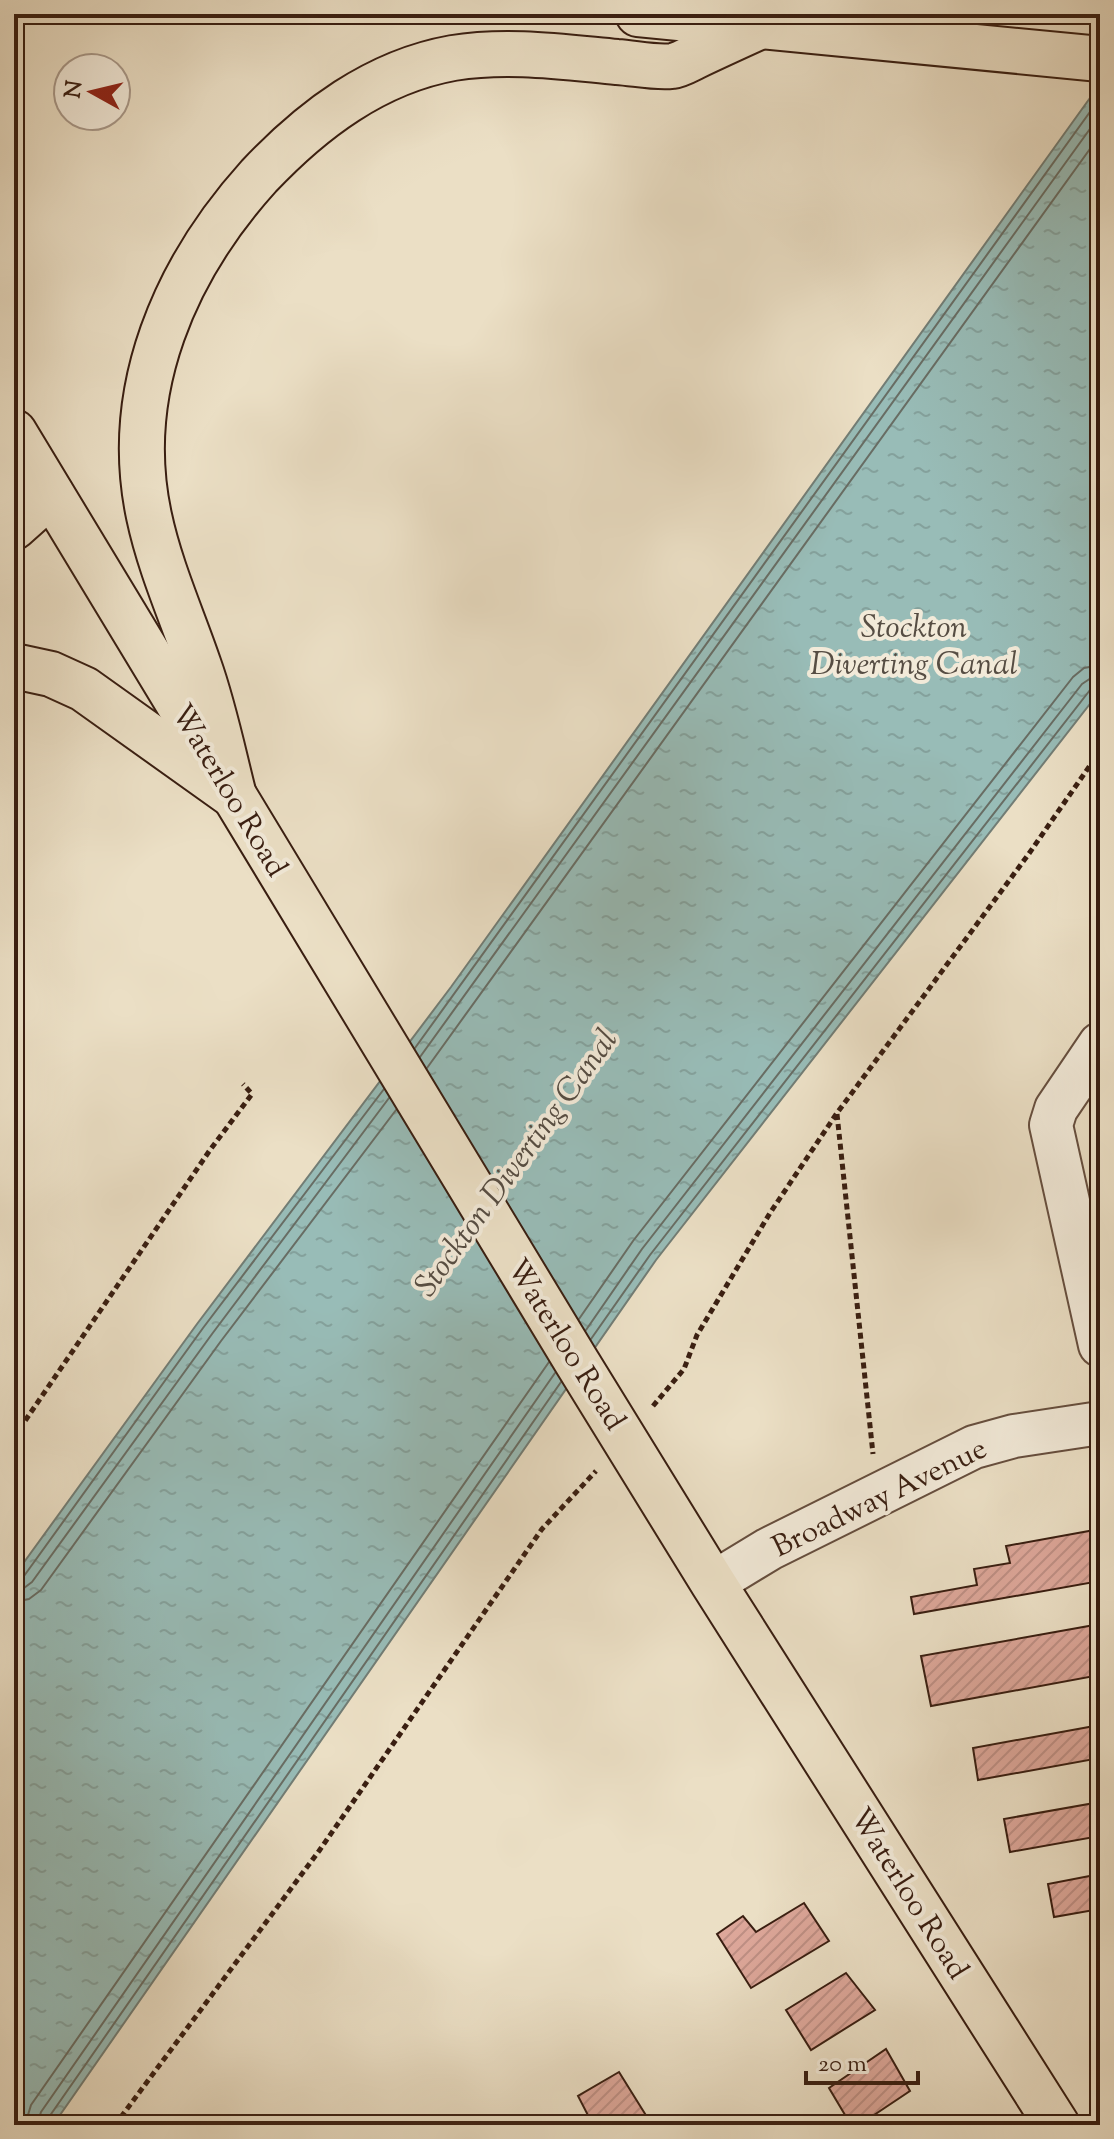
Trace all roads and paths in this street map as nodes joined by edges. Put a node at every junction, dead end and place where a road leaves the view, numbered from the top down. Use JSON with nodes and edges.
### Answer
{"nodes":[{"id":1,"x":638,"y":14,"type":"edge"},
{"id":2,"x":761,"y":26,"type":"junction"},
{"id":3,"x":1100,"y":59,"type":"edge"},
{"id":4,"x":14,"y":432,"type":"edge"},
{"id":5,"x":51,"y":494,"type":"junction"},
{"id":6,"x":14,"y":527,"type":"edge"},
{"id":7,"x":14,"y":666,"type":"edge"},
{"id":8,"x":234,"y":796,"type":"junction"},
{"id":9,"x":1100,"y":1044,"type":"edge"},
{"id":10,"x":243,"y":1084,"type":"dead end"},
{"id":11,"x":837,"y":1113,"type":"dead end"},
{"id":12,"x":1100,"y":1345,"type":"edge"},
{"id":13,"x":1100,"y":1423,"type":"edge"},
{"id":14,"x":14,"y":1437,"type":"edge"},
{"id":15,"x":878,"y":1495,"type":"junction"},
{"id":16,"x":713,"y":1583,"type":"junction"},
{"id":17,"x":1057,"y":2125,"type":"edge"}],
"edges":[{"from":1,"to":2,"type":"main road"},
{"from":2,"to":3,"type":"main road"},
{"from":2,"to":8,"type":"main road"},
{"from":4,"to":5,"type":"main road","name":"Waterloo Road"},
{"from":5,"to":6,"type":"main road"},
{"from":5,"to":8,"type":"main road","name":"Waterloo Road"},
{"from":7,"to":8,"type":"main road"},
{"from":8,"to":16,"type":"main road","name":"Waterloo Road"},
{"from":9,"to":12,"type":"street"},
{"from":10,"to":14,"type":"path"},
{"from":11,"to":15,"type":"path"},
{"from":13,"to":15,"type":"street","name":"Broadway Avenue"},
{"from":15,"to":16,"type":"street","name":"Broadway Avenue"},
{"from":16,"to":17,"type":"main road","name":"Waterloo Road"}]}
